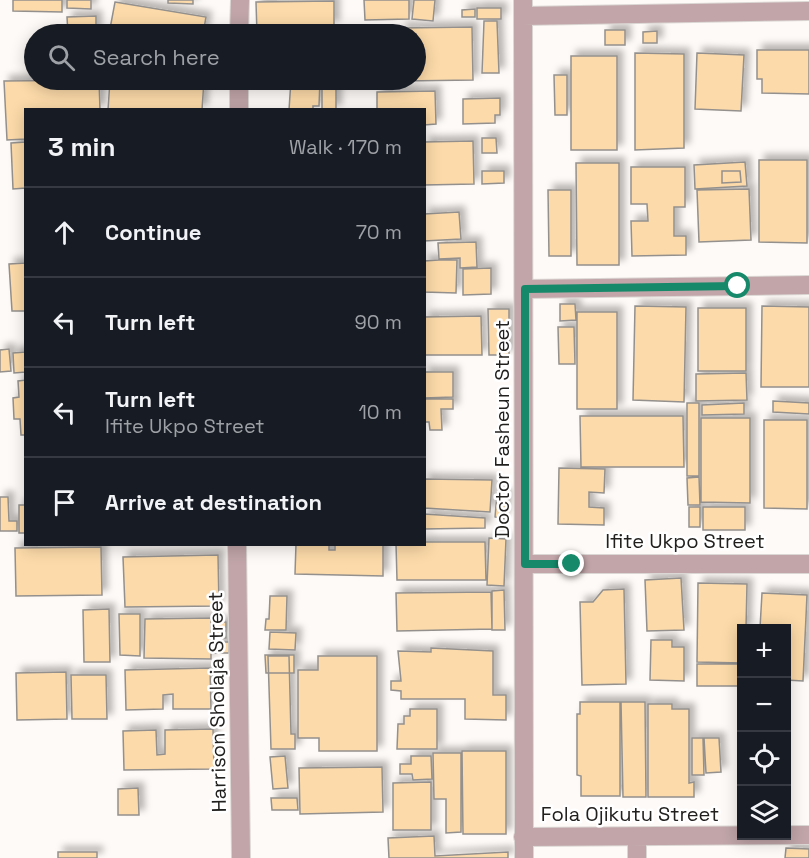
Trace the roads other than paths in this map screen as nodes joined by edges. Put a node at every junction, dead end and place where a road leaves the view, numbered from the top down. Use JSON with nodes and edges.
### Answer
{"nodes":[{"id":1,"x":240,"y":0,"type":"edge"},
{"id":2,"x":523,"y":8,"type":"edge"},
{"id":3,"x":809,"y":10,"type":"edge"},
{"id":4,"x":239,"y":24,"type":"edge"},
{"id":5,"x":239,"y":90,"type":"edge"},
{"id":6,"x":239,"y":108,"type":"edge"},
{"id":7,"x":809,"y":285,"type":"edge"},
{"id":8,"x":525,"y":289,"type":"junction"},
{"id":9,"x":237,"y":546,"type":"edge"},
{"id":10,"x":525,"y":564,"type":"junction"},
{"id":11,"x":809,"y":564,"type":"edge"},
{"id":12,"x":809,"y":835,"type":"edge"},
{"id":13,"x":523,"y":837,"type":"junction"},
{"id":14,"x":637,"y":838,"type":"junction"},
{"id":15,"x":241,"y":858,"type":"edge"},
{"id":16,"x":524,"y":858,"type":"edge"},
{"id":17,"x":637,"y":858,"type":"edge"}],
"edges":[{"from":1,"to":4,"type":"street"},
{"from":2,"to":3,"type":"street"},
{"from":2,"to":8,"type":"street","name":"Doctor Fasheun Street"},
{"from":5,"to":6,"type":"street"},
{"from":7,"to":8,"type":"street"},
{"from":8,"to":10,"type":"street","name":"Doctor Fasheun Street"},
{"from":9,"to":15,"type":"street","name":"Harrison Sholaja Street"},
{"from":10,"to":11,"type":"street","name":"Ifite Ukpo Street"},
{"from":10,"to":13,"type":"street","name":"Doctor Fasheun Street"},
{"from":12,"to":14,"type":"street","name":"Fola Ojikutu Street"},
{"from":13,"to":14,"type":"street","name":"Fola Ojikutu Street"},
{"from":13,"to":16,"type":"street","name":"Doctor Fasheun Street"},
{"from":14,"to":17,"type":"street"}]}
